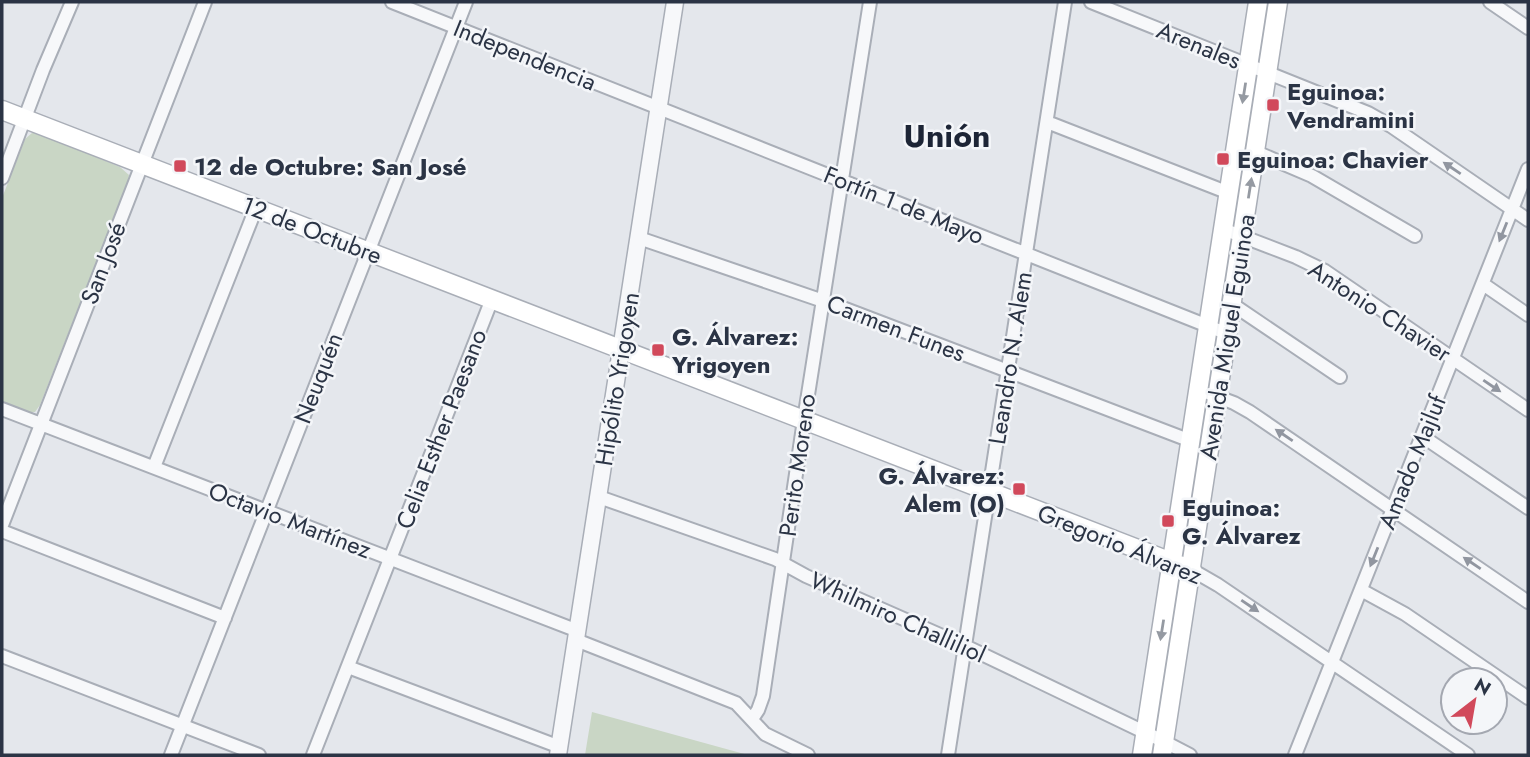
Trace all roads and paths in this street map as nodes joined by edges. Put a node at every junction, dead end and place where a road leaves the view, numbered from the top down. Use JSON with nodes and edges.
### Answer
{"nodes":[{"id":1,"x":72,"y":2,"type":"edge"},
{"id":2,"x":205,"y":2,"type":"edge"},
{"id":3,"x":391,"y":2,"type":"edge"},
{"id":4,"x":466,"y":2,"type":"edge"},
{"id":5,"x":675,"y":2,"type":"edge"},
{"id":6,"x":870,"y":2,"type":"edge"},
{"id":7,"x":1065,"y":2,"type":"edge"},
{"id":8,"x":1091,"y":2,"type":"edge"},
{"id":9,"x":1258,"y":2,"type":"edge"},
{"id":10,"x":1279,"y":2,"type":"edge"},
{"id":11,"x":1490,"y":2,"type":"edge"},
{"id":12,"x":456,"y":27,"type":"junction"},
{"id":13,"x":1528,"y":28,"type":"edge"},
{"id":14,"x":1248,"y":64,"type":"junction"},
{"id":15,"x":1268,"y":72,"type":"junction"},
{"id":16,"x":659,"y":108,"type":"junction"},
{"id":17,"x":2,"y":110,"type":"edge"},
{"id":18,"x":24,"y":119,"type":"junction"},
{"id":19,"x":1047,"y":122,"type":"junction"},
{"id":20,"x":1256,"y":152,"type":"junction"},
{"id":21,"x":142,"y":164,"type":"junction"},
{"id":22,"x":1528,"y":169,"type":"edge"},
{"id":23,"x":2,"y":178,"type":"edge"},
{"id":24,"x":842,"y":180,"type":"junction"},
{"id":25,"x":1228,"y":193,"type":"junction"},
{"id":26,"x":256,"y":208,"type":"junction"},
{"id":27,"x":1512,"y":209,"type":"junction"},
{"id":28,"x":1528,"y":220,"type":"edge"},
{"id":29,"x":1223,"y":229,"type":"junction"},
{"id":30,"x":1415,"y":236,"type":"dead end"},
{"id":31,"x":1243,"y":237,"type":"junction"},
{"id":32,"x":639,"y":238,"type":"junction"},
{"id":33,"x":368,"y":251,"type":"junction"},
{"id":34,"x":1026,"y":254,"type":"junction"},
{"id":35,"x":1482,"y":284,"type":"junction"},
{"id":36,"x":492,"y":299,"type":"junction"},
{"id":37,"x":822,"y":300,"type":"junction"},
{"id":38,"x":1232,"y":304,"type":"junction"},
{"id":39,"x":1528,"y":315,"type":"edge"},
{"id":40,"x":1208,"y":326,"type":"junction"},
{"id":41,"x":1228,"y":334,"type":"junction"},
{"id":42,"x":621,"y":349,"type":"junction"},
{"id":43,"x":1453,"y":359,"type":"junction"},
{"id":44,"x":1008,"y":371,"type":"junction"},
{"id":45,"x":1340,"y":377,"type":"dead end"},
{"id":46,"x":1199,"y":390,"type":"junction"},
{"id":47,"x":1218,"y":397,"type":"junction"},
{"id":48,"x":2,"y":409,"type":"edge"},
{"id":49,"x":1528,"y":410,"type":"edge"},
{"id":50,"x":804,"y":420,"type":"junction"},
{"id":51,"x":41,"y":424,"type":"junction"},
{"id":52,"x":1422,"y":436,"type":"junction"},
{"id":53,"x":1191,"y":441,"type":"junction"},
{"id":54,"x":153,"y":467,"type":"junction"},
{"id":55,"x":989,"y":492,"type":"junction"},
{"id":56,"x":598,"y":497,"type":"junction"},
{"id":57,"x":1528,"y":508,"type":"edge"},
{"id":58,"x":1393,"y":510,"type":"junction"},
{"id":59,"x":266,"y":511,"type":"junction"},
{"id":60,"x":2,"y":525,"type":"edge"},
{"id":61,"x":2,"y":531,"type":"edge"},
{"id":62,"x":390,"y":559,"type":"junction"},
{"id":63,"x":1172,"y":563,"type":"junction"},
{"id":64,"x":783,"y":564,"type":"junction"},
{"id":65,"x":1192,"y":570,"type":"junction"},
{"id":66,"x":1361,"y":590,"type":"junction"},
{"id":67,"x":1528,"y":602,"type":"edge"},
{"id":68,"x":225,"y":618,"type":"junction"},
{"id":69,"x":577,"y":635,"type":"junction"},
{"id":70,"x":965,"y":646,"type":"junction"},
{"id":71,"x":2,"y":656,"type":"edge"},
{"id":72,"x":1332,"y":663,"type":"junction"},
{"id":73,"x":348,"y":667,"type":"junction"},
{"id":74,"x":1528,"y":698,"type":"edge"},
{"id":75,"x":751,"y":719,"type":"junction"},
{"id":76,"x":182,"y":726,"type":"junction"},
{"id":77,"x":1146,"y":732,"type":"junction"},
{"id":78,"x":1164,"y":748,"type":"edge"},
{"id":79,"x":559,"y":751,"type":"edge"},
{"id":80,"x":171,"y":755,"type":"edge"},
{"id":81,"x":259,"y":755,"type":"edge"},
{"id":82,"x":313,"y":755,"type":"edge"},
{"id":83,"x":808,"y":755,"type":"edge"},
{"id":84,"x":948,"y":755,"type":"edge"},
{"id":85,"x":1142,"y":755,"type":"edge"},
{"id":86,"x":1190,"y":755,"type":"edge"},
{"id":87,"x":1296,"y":755,"type":"edge"},
{"id":88,"x":1468,"y":755,"type":"edge"}],
"edges":[{"from":1,"to":18,"type":"street"},
{"from":2,"to":21,"type":"street","name":"San José"},
{"from":3,"to":12,"type":"street","name":"Independencia"},
{"from":4,"to":12,"type":"street","name":"Neuquén"},
{"from":5,"to":16,"type":"street","name":"Hipólito Yrigoyen"},
{"from":6,"to":24,"type":"street","name":"Perito Moreno"},
{"from":7,"to":19,"type":"street","name":"Leandro N. Alem"},
{"from":8,"to":14,"type":"street","name":"Arenales"},
{"from":9,"to":14,"type":"main road","name":"Avenida Miguel Eguinoa"},
{"from":10,"to":15,"type":"main road","name":"Avenida Miguel Eguinoa"},
{"from":11,"to":13,"type":"street"},
{"from":12,"to":16,"type":"street","name":"Independencia"},
{"from":12,"to":33,"type":"street","name":"Neuquén"},
{"from":14,"to":15,"type":"street","name":"Arenales"},
{"from":14,"to":25,"type":"main road","name":"Avenida Miguel Eguinoa","one_way":true},
{"from":15,"to":20,"type":"main road","name":"Avenida Miguel Eguinoa"},
{"from":27,"to":15,"type":"street","name":"Arenales","one_way":true},
{"from":16,"to":24,"type":"street","name":"Fortín 1 de Mayo"},
{"from":16,"to":32,"type":"street","name":"Hipólito Yrigoyen"},
{"from":17,"to":18,"type":"main road","name":"12 de Octubre"},
{"from":18,"to":21,"type":"main road","name":"12 de Octubre"},
{"from":18,"to":23,"type":"street"},
{"from":19,"to":25,"type":"street"},
{"from":19,"to":34,"type":"street","name":"Leandro N. Alem"},
{"from":20,"to":30,"type":"street"},
{"from":31,"to":20,"type":"main road","name":"Avenida Miguel Eguinoa","one_way":true},
{"from":21,"to":26,"type":"main road","name":"12 de Octubre"},
{"from":21,"to":51,"type":"street","name":"San José"},
{"from":22,"to":27,"type":"street","name":"Amado Majluf"},
{"from":24,"to":34,"type":"street","name":"Fortín 1 de Mayo"},
{"from":24,"to":37,"type":"street","name":"Perito Moreno"},
{"from":25,"to":29,"type":"main road","name":"Avenida Miguel Eguinoa"},
{"from":26,"to":33,"type":"main road","name":"12 de Octubre"},
{"from":26,"to":54,"type":"street"},
{"from":27,"to":28,"type":"street","name":"Arenales"},
{"from":27,"to":35,"type":"street","name":"Amado Majluf","one_way":true},
{"from":29,"to":31,"type":"street","name":"Antonio Chavier"},
{"from":29,"to":40,"type":"main road","name":"Avenida Miguel Eguinoa"},
{"from":31,"to":38,"type":"main road","name":"Avenida Miguel Eguinoa"},
{"from":31,"to":43,"type":"street","name":"Antonio Chavier"},
{"from":32,"to":37,"type":"street","name":"Carmen Funes"},
{"from":32,"to":42,"type":"street","name":"Hipólito Yrigoyen"},
{"from":33,"to":36,"type":"main road","name":"12 de Octubre"},
{"from":33,"to":59,"type":"street","name":"Neuquén"},
{"from":34,"to":40,"type":"street","name":"Fortín 1 de Mayo"},
{"from":34,"to":44,"type":"street","name":"Leandro N. Alem"},
{"from":35,"to":39,"type":"street"},
{"from":35,"to":43,"type":"street","name":"Amado Majluf"},
{"from":36,"to":42,"type":"main road","name":"12 de Octubre"},
{"from":36,"to":62,"type":"street","name":"Celia Esther Paesano"},
{"from":37,"to":44,"type":"street","name":"Carmen Funes"},
{"from":37,"to":50,"type":"street","name":"Perito Moreno"},
{"from":38,"to":41,"type":"main road","name":"Avenida Miguel Eguinoa"},
{"from":38,"to":45,"type":"street"},
{"from":40,"to":41,"type":"street","name":"Fortín 1 de Mayo"},
{"from":40,"to":46,"type":"main road","name":"Avenida Miguel Eguinoa"},
{"from":41,"to":47,"type":"main road","name":"Avenida Miguel Eguinoa"},
{"from":42,"to":50,"type":"main road","name":"Gregorio Álvarez"},
{"from":42,"to":56,"type":"street","name":"Hipólito Yrigoyen"},
{"from":43,"to":49,"type":"street","name":"Antonio Chavier","one_way":true},
{"from":43,"to":52,"type":"street","name":"Amado Majluf"},
{"from":44,"to":53,"type":"street","name":"Carmen Funes"},
{"from":44,"to":55,"type":"street","name":"Leandro N. Alem"},
{"from":46,"to":47,"type":"street"},
{"from":46,"to":53,"type":"main road","name":"Avenida Miguel Eguinoa"},
{"from":58,"to":47,"type":"street","one_way":true},
{"from":47,"to":65,"type":"main road","name":"Avenida Miguel Eguinoa"},
{"from":48,"to":51,"type":"street","name":"Octavio Martínez"},
{"from":50,"to":55,"type":"main road","name":"Gregorio Álvarez"},
{"from":50,"to":64,"type":"street","name":"Perito Moreno"},
{"from":51,"to":54,"type":"street","name":"Octavio Martínez"},
{"from":51,"to":60,"type":"street","name":"San José"},
{"from":52,"to":57,"type":"street"},
{"from":52,"to":58,"type":"street","name":"Amado Majluf"},
{"from":53,"to":63,"type":"main road","name":"Avenida Miguel Eguinoa"},
{"from":54,"to":59,"type":"street","name":"Octavio Martínez"},
{"from":55,"to":63,"type":"main road","name":"Gregorio Álvarez"},
{"from":55,"to":70,"type":"street","name":"Leandro N. Alem"},
{"from":56,"to":64,"type":"street","name":"Whilmiro Challiliol"},
{"from":56,"to":69,"type":"street","name":"Hipólito Yrigoyen"},
{"from":58,"to":66,"type":"street","name":"Amado Majluf","one_way":true},
{"from":67,"to":58,"type":"street","one_way":true},
{"from":59,"to":62,"type":"street","name":"Octavio Martínez"},
{"from":59,"to":68,"type":"street","name":"Neuquén"},
{"from":61,"to":68,"type":"street"},
{"from":62,"to":69,"type":"street","name":"Octavio Martínez"},
{"from":62,"to":73,"type":"street","name":"Celia Esther Paesano"},
{"from":63,"to":65,"type":"main road","name":"Gregorio Álvarez"},
{"from":63,"to":77,"type":"main road","name":"Avenida Miguel Eguinoa","one_way":true},
{"from":64,"to":70,"type":"street","name":"Whilmiro Challiliol"},
{"from":64,"to":75,"type":"street","name":"Perito Moreno"},
{"from":65,"to":72,"type":"street","name":"Gregorio Álvarez","one_way":true},
{"from":65,"to":78,"type":"main road","name":"Avenida Miguel Eguinoa"},
{"from":66,"to":72,"type":"street","name":"Amado Majluf"},
{"from":66,"to":74,"type":"street"},
{"from":68,"to":76,"type":"street","name":"Neuquén"},
{"from":69,"to":75,"type":"street","name":"Octavio Martínez"},
{"from":69,"to":79,"type":"street","name":"Hipólito Yrigoyen"},
{"from":70,"to":77,"type":"street","name":"Whilmiro Challiliol"},
{"from":70,"to":84,"type":"street","name":"Leandro N. Alem"},
{"from":71,"to":76,"type":"street"},
{"from":72,"to":87,"type":"street","name":"Amado Majluf"},
{"from":72,"to":88,"type":"street","name":"Gregorio Álvarez"},
{"from":73,"to":79,"type":"street"},
{"from":73,"to":82,"type":"street","name":"Celia Esther Paesano"},
{"from":75,"to":83,"type":"street","name":"Octavio Martínez"},
{"from":76,"to":80,"type":"street","name":"Neuquén"},
{"from":76,"to":81,"type":"street"},
{"from":77,"to":78,"type":"street","name":"Whilmiro Challiliol"},
{"from":77,"to":85,"type":"main road","name":"Avenida Miguel Eguinoa"},
{"from":78,"to":86,"type":"street","name":"Whilmiro Challiliol"}]}
